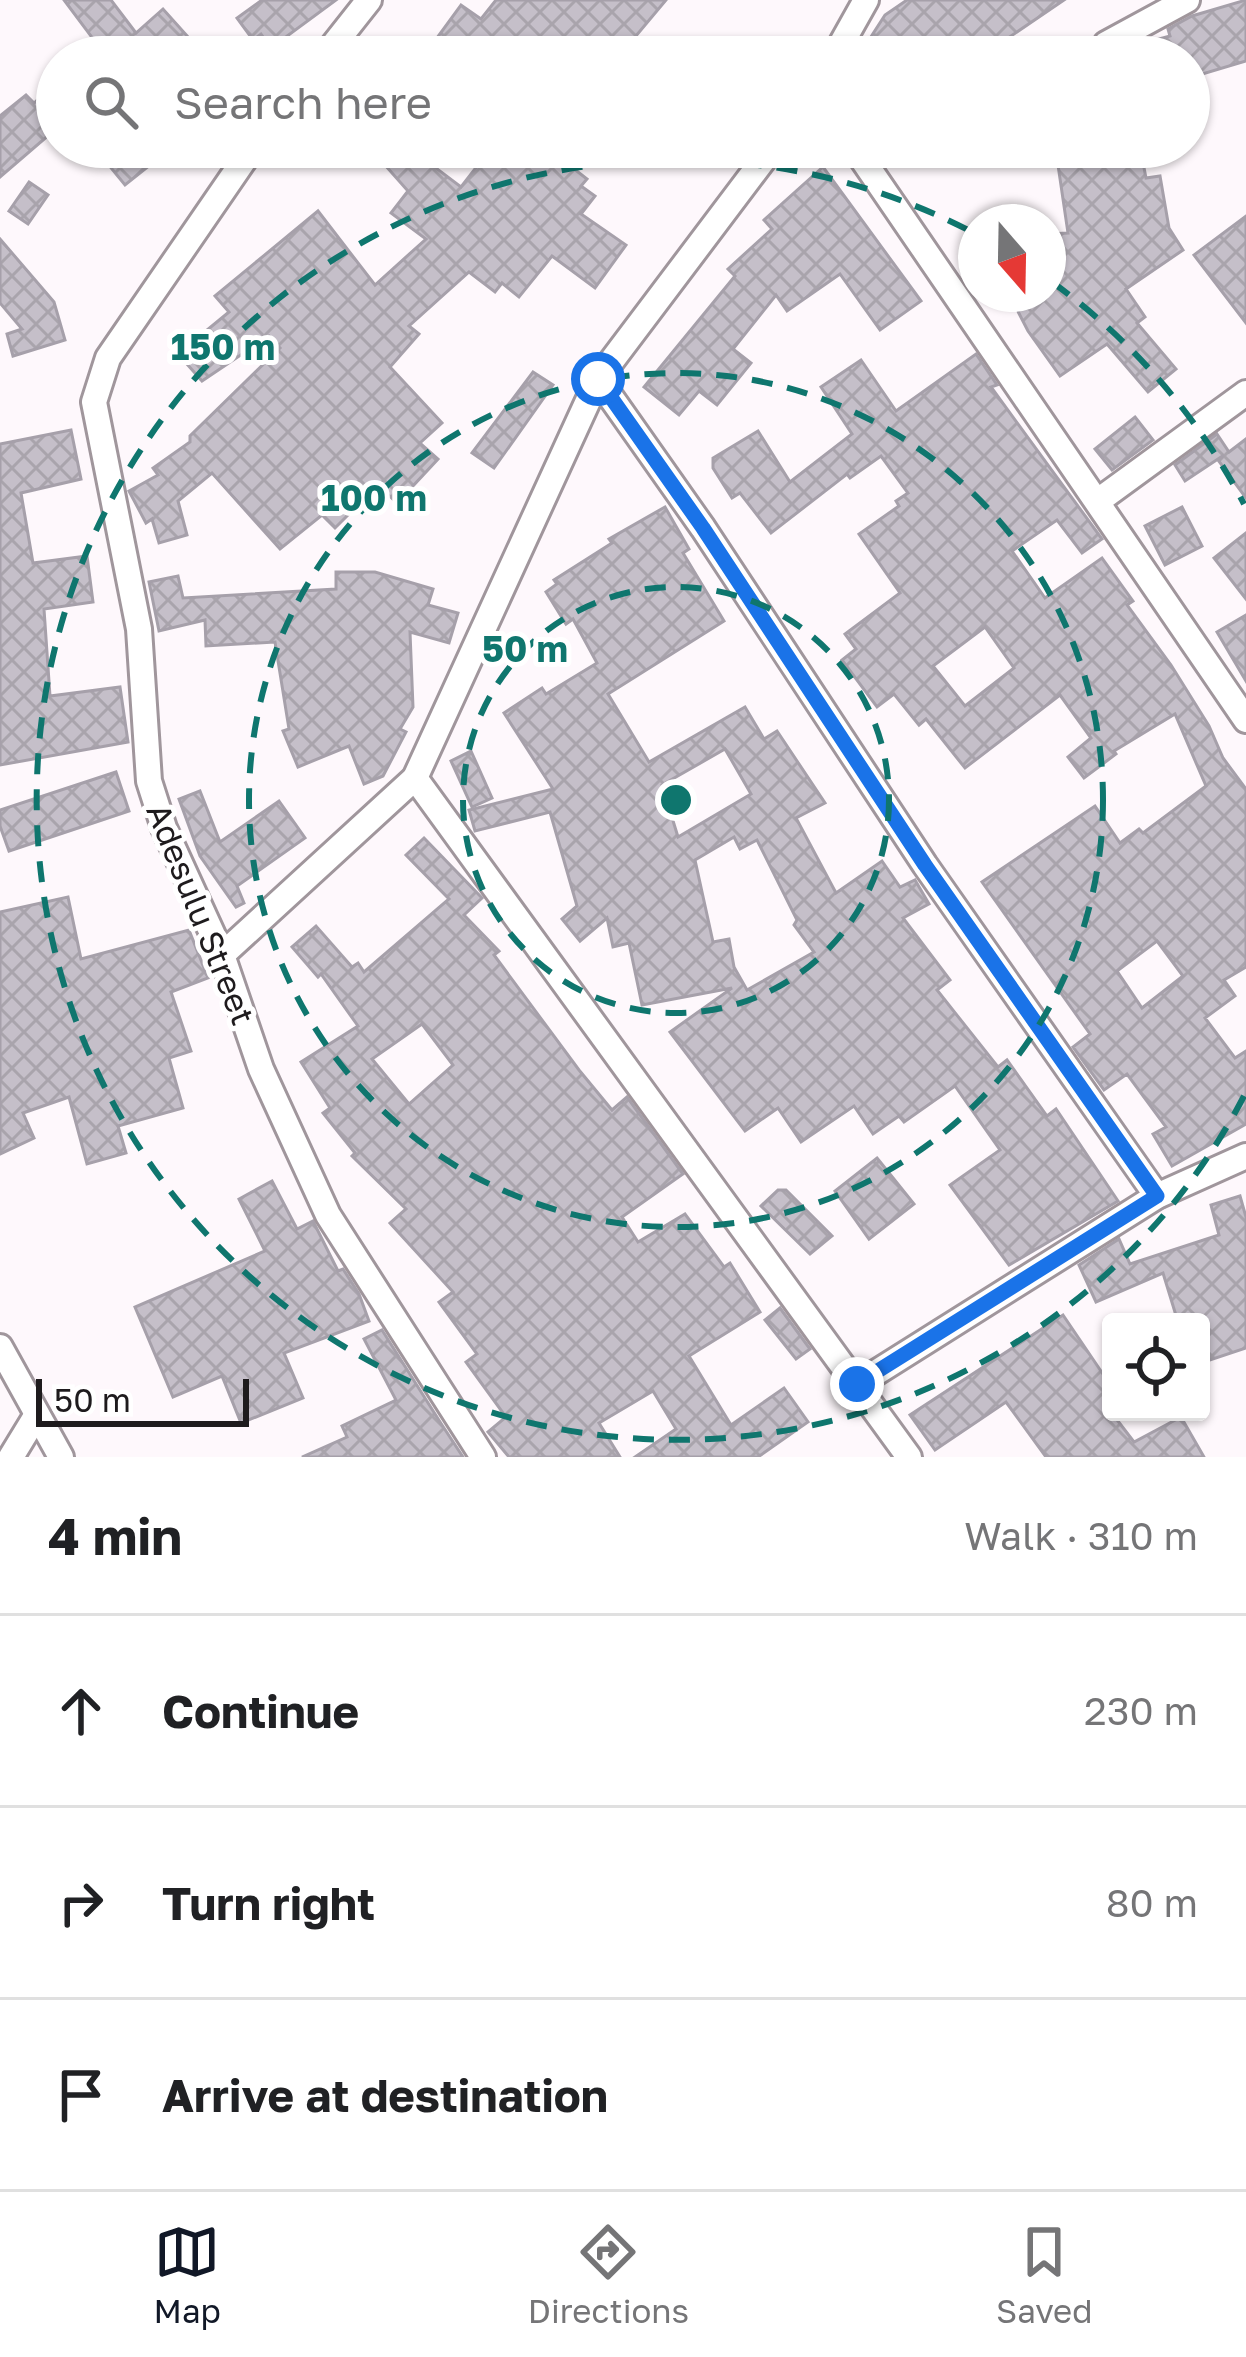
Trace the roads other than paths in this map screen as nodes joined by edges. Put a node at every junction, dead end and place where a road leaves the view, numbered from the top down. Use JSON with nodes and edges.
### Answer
{"nodes":[{"id":1,"x":369,"y":0,"type":"edge"},
{"id":2,"x":866,"y":0,"type":"edge"},
{"id":3,"x":1186,"y":0,"type":"edge"},
{"id":4,"x":341,"y":36,"type":"edge"},
{"id":5,"x":846,"y":36,"type":"edge"},
{"id":6,"x":1121,"y":36,"type":"edge"},
{"id":7,"x":239,"y":168,"type":"edge"},
{"id":8,"x":757,"y":168,"type":"edge"},
{"id":9,"x":868,"y":168,"type":"edge"},
{"id":10,"x":598,"y":379,"type":"junction"},
{"id":11,"x":1246,"y":393,"type":"edge"},
{"id":12,"x":1098,"y":501,"type":"junction"},
{"id":13,"x":1246,"y":720,"type":"edge"},
{"id":14,"x":415,"y":778,"type":"junction"},
{"id":15,"x":222,"y":955,"type":"junction"},
{"id":16,"x":1246,"y":1156,"type":"edge"},
{"id":17,"x":1157,"y":1196,"type":"junction"},
{"id":18,"x":0,"y":1347,"type":"edge"},
{"id":19,"x":857,"y":1384,"type":"junction"},
{"id":20,"x":37,"y":1416,"type":"junction"},
{"id":21,"x":11,"y":1457,"type":"edge"},
{"id":22,"x":61,"y":1457,"type":"edge"},
{"id":23,"x":482,"y":1457,"type":"edge"},
{"id":24,"x":909,"y":1457,"type":"edge"}],
"edges":[{"from":1,"to":4,"type":"street"},
{"from":2,"to":5,"type":"street"},
{"from":3,"to":6,"type":"street"},
{"from":7,"to":15,"type":"street","name":"Adesulu Street"},
{"from":8,"to":10,"type":"street"},
{"from":9,"to":12,"type":"street"},
{"from":10,"to":14,"type":"street"},
{"from":10,"to":17,"type":"street"},
{"from":11,"to":12,"type":"street"},
{"from":12,"to":13,"type":"street"},
{"from":14,"to":15,"type":"street"},
{"from":14,"to":19,"type":"street"},
{"from":15,"to":23,"type":"street","name":"Adesulu Street"},
{"from":16,"to":17,"type":"street"},
{"from":17,"to":19,"type":"street"},
{"from":18,"to":20,"type":"street"},
{"from":19,"to":24,"type":"street"},
{"from":20,"to":21,"type":"street"},
{"from":20,"to":22,"type":"street"}]}
